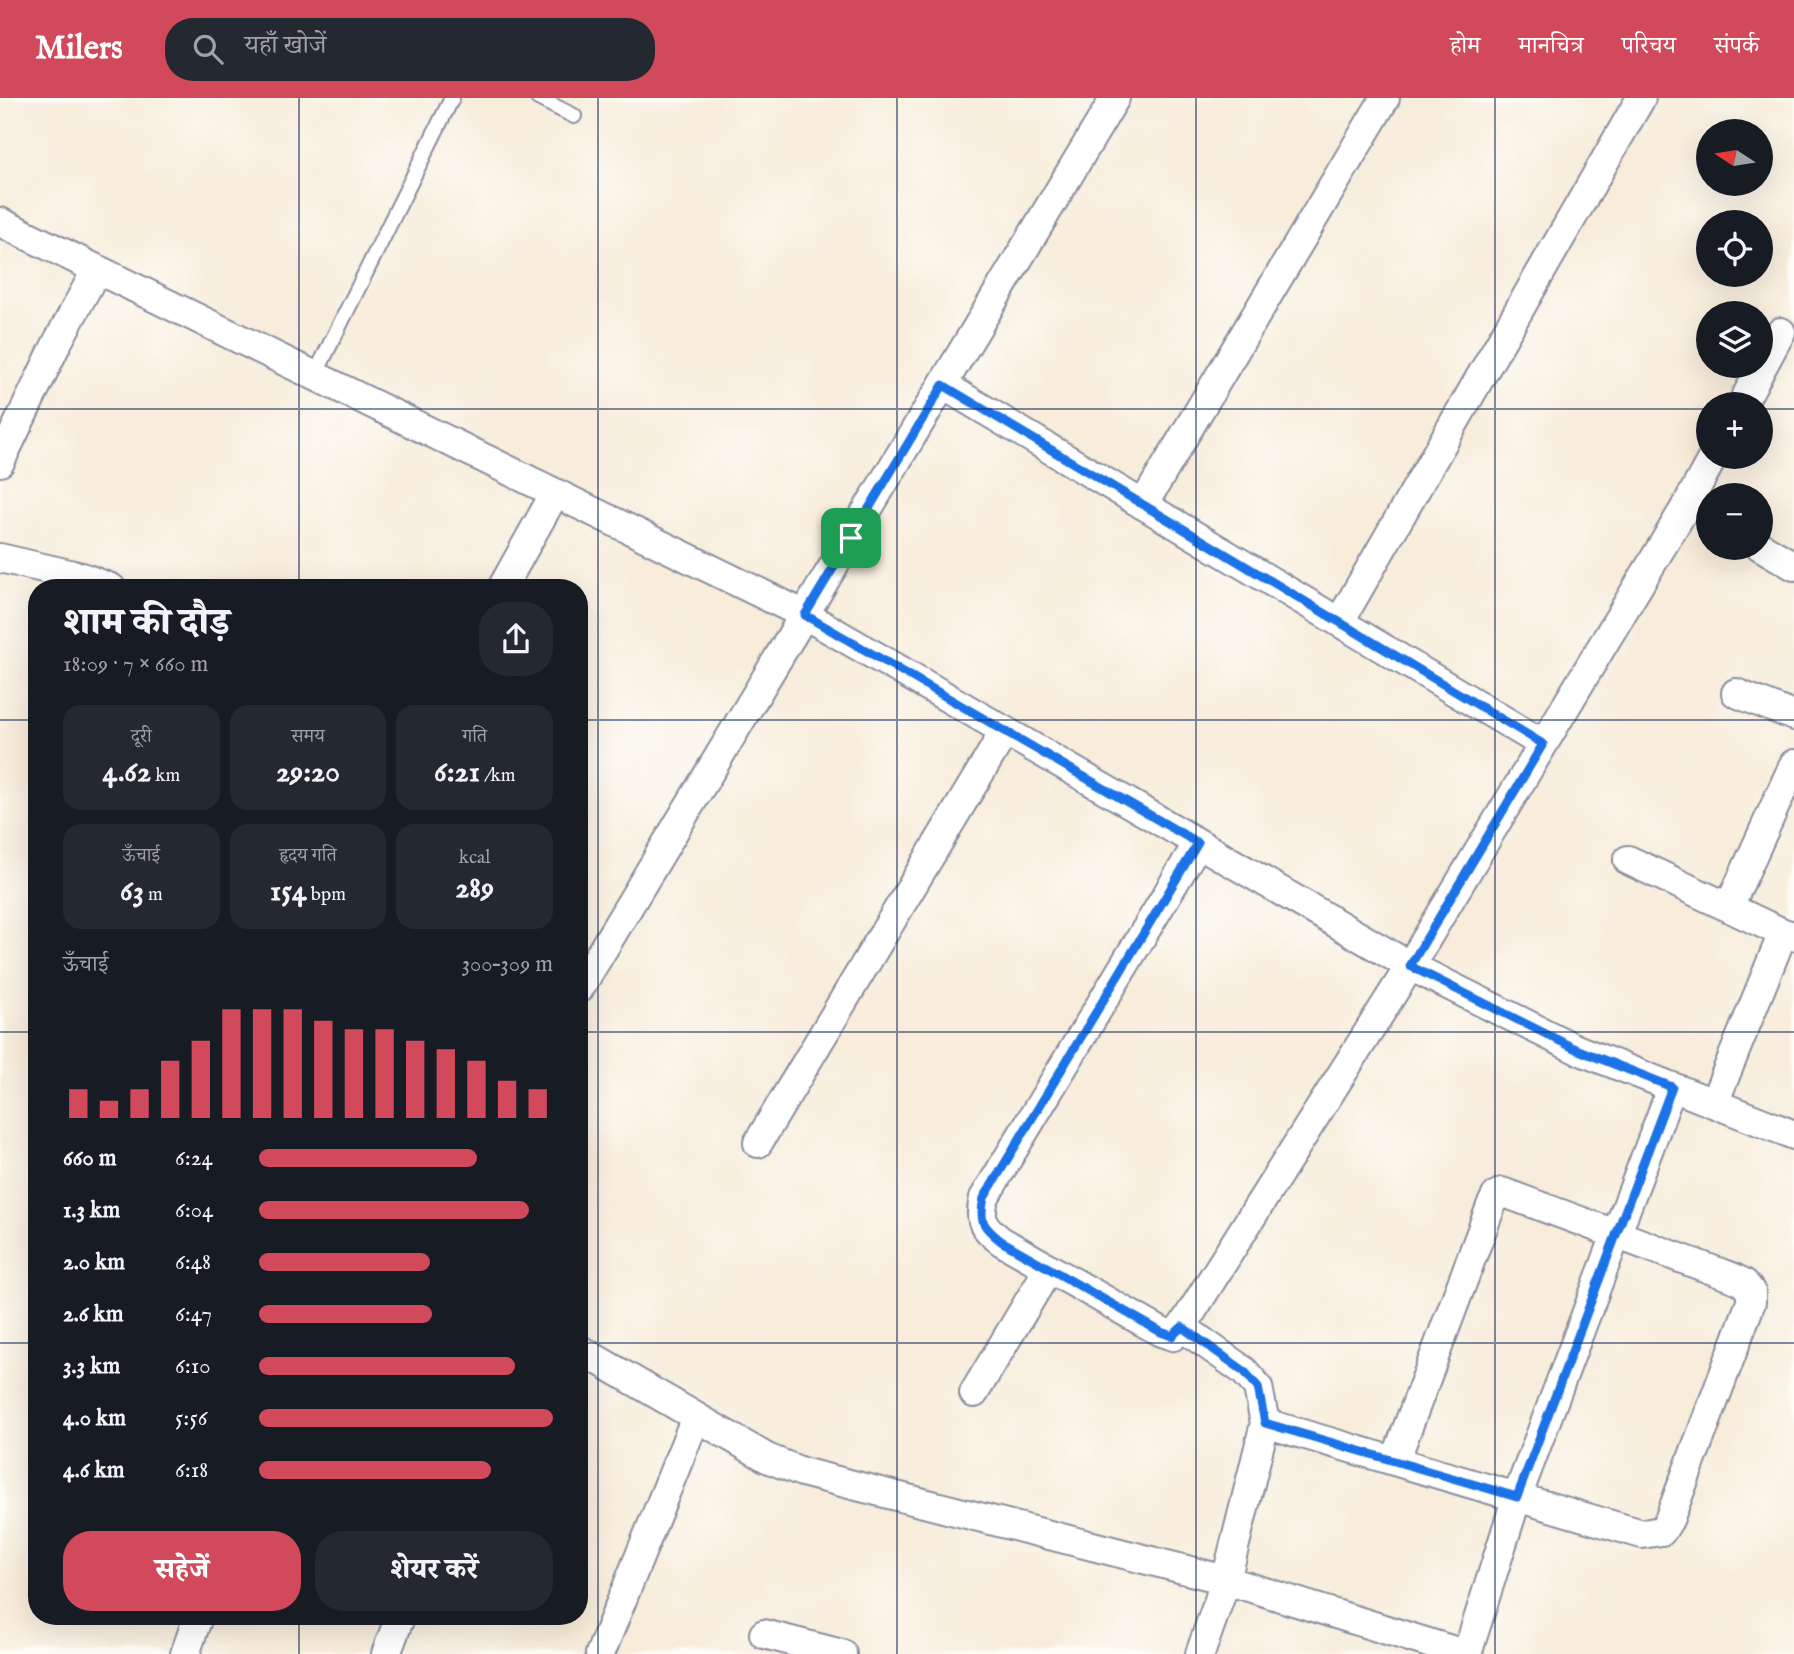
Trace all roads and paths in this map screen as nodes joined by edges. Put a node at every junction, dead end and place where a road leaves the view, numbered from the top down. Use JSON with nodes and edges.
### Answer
{"nodes":[{"id":1,"x":452,"y":98,"type":"edge"},
{"id":2,"x":538,"y":98,"type":"edge"},
{"id":3,"x":1115,"y":98,"type":"edge"},
{"id":4,"x":1385,"y":98,"type":"edge"},
{"id":5,"x":1641,"y":98,"type":"edge"},
{"id":6,"x":574,"y":116,"type":"dead end"},
{"id":7,"x":0,"y":222,"type":"edge"},
{"id":8,"x":97,"y":269,"type":"junction"},
{"id":9,"x":1781,"y":332,"type":"dead end"},
{"id":10,"x":315,"y":375,"type":"junction"},
{"id":11,"x":943,"y":385,"type":"junction"},
{"id":12,"x":1748,"y":392,"type":"edge"},
{"id":13,"x":0,"y":463,"type":"edge"},
{"id":14,"x":555,"y":493,"type":"junction"},
{"id":15,"x":1143,"y":505,"type":"junction"},
{"id":16,"x":1696,"y":512,"type":"edge"},
{"id":17,"x":1773,"y":554,"type":"edge"},
{"id":18,"x":0,"y":558,"type":"edge"},
{"id":19,"x":1794,"y":566,"type":"edge"},
{"id":20,"x":87,"y":579,"type":"edge"},
{"id":21,"x":507,"y":579,"type":"edge"},
{"id":22,"x":805,"y":615,"type":"junction"},
{"id":23,"x":1340,"y":621,"type":"junction"},
{"id":24,"x":1736,"y":693,"type":"dead end"},
{"id":25,"x":1794,"y":716,"type":"edge"},
{"id":26,"x":1005,"y":730,"type":"junction"},
{"id":27,"x":1543,"y":744,"type":"junction"},
{"id":28,"x":1794,"y":764,"type":"edge"},
{"id":29,"x":1198,"y":843,"type":"junction"},
{"id":30,"x":1628,"y":860,"type":"dead end"},
{"id":31,"x":1729,"y":907,"type":"junction"},
{"id":32,"x":1788,"y":935,"type":"edge"},
{"id":33,"x":1410,"y":966,"type":"junction"},
{"id":34,"x":588,"y":974,"type":"edge"},
{"id":35,"x":1672,"y":1087,"type":"junction"},
{"id":36,"x":1714,"y":1103,"type":"junction"},
{"id":37,"x":1794,"y":1135,"type":"edge"},
{"id":38,"x":758,"y":1143,"type":"dead end"},
{"id":39,"x":1616,"y":1234,"type":"junction"},
{"id":40,"x":1049,"y":1268,"type":"junction"},
{"id":41,"x":1182,"y":1327,"type":"junction"},
{"id":42,"x":588,"y":1354,"type":"edge"},
{"id":43,"x":974,"y":1393,"type":"dead end"},
{"id":44,"x":696,"y":1417,"type":"junction"},
{"id":45,"x":1265,"y":1423,"type":"junction"},
{"id":46,"x":1395,"y":1461,"type":"junction"},
{"id":47,"x":1517,"y":1497,"type":"junction"},
{"id":48,"x":1226,"y":1580,"type":"junction"},
{"id":49,"x":195,"y":1625,"type":"edge"},
{"id":50,"x":397,"y":1625,"type":"edge"},
{"id":51,"x":764,"y":1634,"type":"dead end"},
{"id":52,"x":184,"y":1654,"type":"edge"},
{"id":53,"x":386,"y":1654,"type":"edge"},
{"id":54,"x":600,"y":1654,"type":"edge"},
{"id":55,"x":842,"y":1654,"type":"edge"},
{"id":56,"x":1200,"y":1654,"type":"edge"},
{"id":57,"x":1465,"y":1654,"type":"edge"}],
"edges":[{"from":1,"to":10,"type":"lane"},
{"from":2,"to":6,"type":"lane"},
{"from":3,"to":11,"type":"street"},
{"from":4,"to":15,"type":"street"},
{"from":5,"to":23,"type":"street"},
{"from":7,"to":8,"type":"street"},
{"from":8,"to":10,"type":"street"},
{"from":8,"to":13,"type":"street"},
{"from":9,"to":12,"type":"street"},
{"from":10,"to":14,"type":"street"},
{"from":11,"to":15,"type":"street"},
{"from":11,"to":22,"type":"street"},
{"from":14,"to":21,"type":"street"},
{"from":14,"to":22,"type":"street"},
{"from":15,"to":23,"type":"street"},
{"from":16,"to":27,"type":"street"},
{"from":17,"to":19,"type":"street"},
{"from":18,"to":20,"type":"street"},
{"from":22,"to":26,"type":"street"},
{"from":22,"to":34,"type":"street"},
{"from":23,"to":27,"type":"street"},
{"from":24,"to":25,"type":"street"},
{"from":26,"to":29,"type":"street"},
{"from":26,"to":38,"type":"street"},
{"from":27,"to":33,"type":"street"},
{"from":28,"to":31,"type":"street"},
{"from":29,"to":33,"type":"street"},
{"from":29,"to":40,"type":"street"},
{"from":30,"to":31,"type":"street"},
{"from":31,"to":32,"type":"street"},
{"from":32,"to":36,"type":"street"},
{"from":33,"to":35,"type":"street"},
{"from":33,"to":41,"type":"street"},
{"from":35,"to":36,"type":"street"},
{"from":35,"to":39,"type":"street"},
{"from":36,"to":37,"type":"street"},
{"from":39,"to":46,"type":"street"},
{"from":39,"to":47,"type":"street"},
{"from":39,"to":47,"type":"street"},
{"from":40,"to":41,"type":"street"},
{"from":40,"to":43,"type":"street"},
{"from":41,"to":45,"type":"street"},
{"from":42,"to":44,"type":"street"},
{"from":44,"to":48,"type":"street"},
{"from":44,"to":54,"type":"street"},
{"from":45,"to":46,"type":"street"},
{"from":45,"to":48,"type":"street"},
{"from":46,"to":47,"type":"street"},
{"from":47,"to":57,"type":"street"},
{"from":48,"to":56,"type":"street"},
{"from":48,"to":57,"type":"street"},
{"from":49,"to":52,"type":"street"},
{"from":50,"to":53,"type":"street"},
{"from":51,"to":55,"type":"street"}]}
